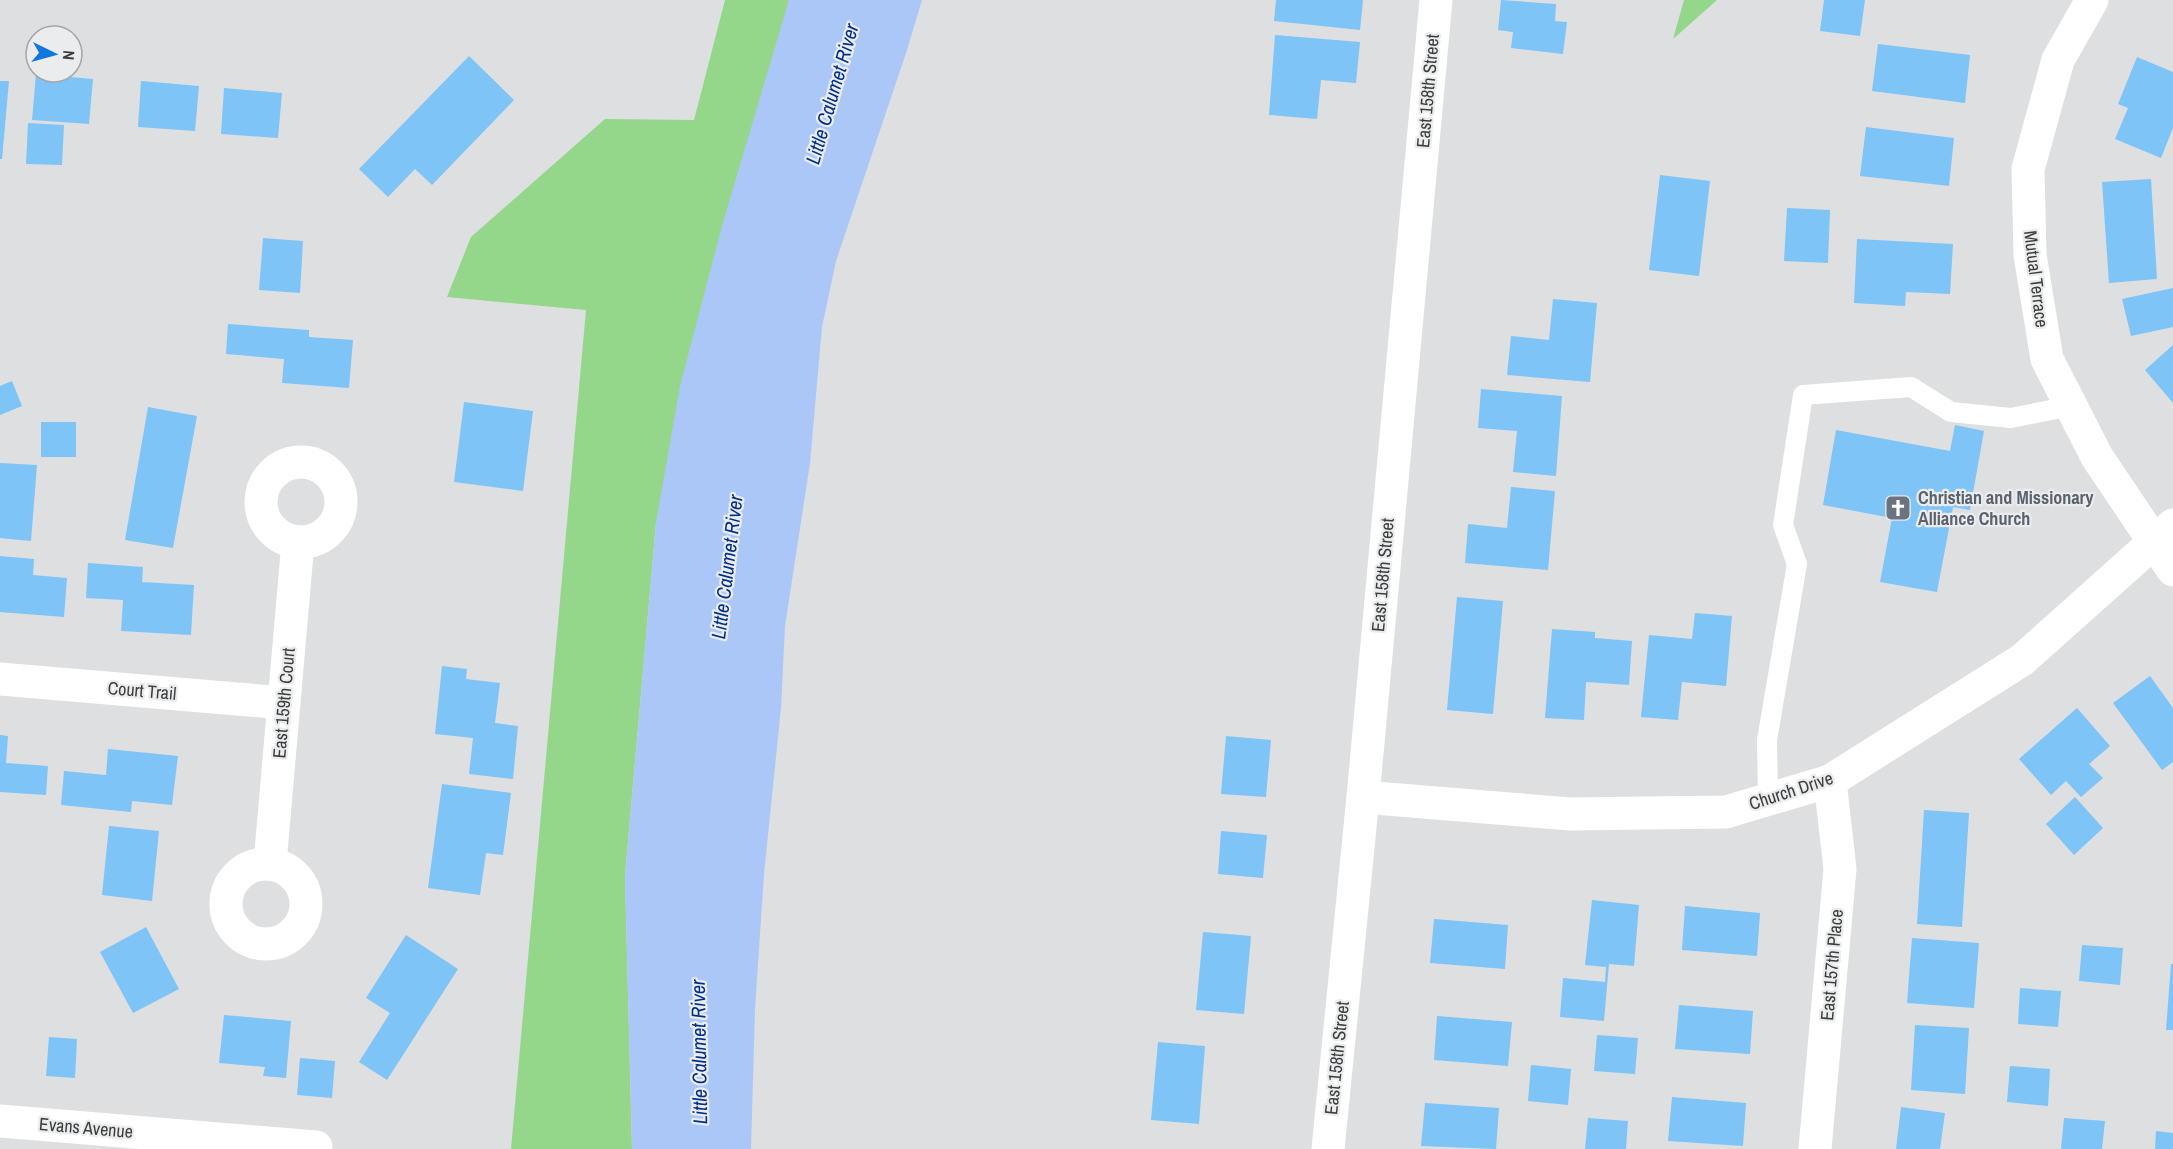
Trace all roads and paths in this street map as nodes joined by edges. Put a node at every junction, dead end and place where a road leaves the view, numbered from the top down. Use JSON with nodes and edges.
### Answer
{"nodes":[{"id":1,"x":1436,"y":0,"type":"edge"},
{"id":2,"x":2092,"y":0,"type":"edge"},
{"id":3,"x":2071,"y":406,"type":"junction"},
{"id":4,"x":2163,"y":533,"type":"edge"},
{"id":5,"x":298,"y":542,"type":"dead end"},
{"id":6,"x":2173,"y":570,"type":"edge"},
{"id":7,"x":0,"y":679,"type":"edge"},
{"id":8,"x":284,"y":703,"type":"junction"},
{"id":9,"x":1830,"y":781,"type":"junction"},
{"id":10,"x":1363,"y":797,"type":"junction"},
{"id":11,"x":1768,"y":799,"type":"junction"},
{"id":12,"x":270,"y":863,"type":"dead end"},
{"id":13,"x":0,"y":1121,"type":"edge"},
{"id":14,"x":316,"y":1147,"type":"dead end"},
{"id":15,"x":1328,"y":1149,"type":"edge"},
{"id":16,"x":1815,"y":1149,"type":"edge"}],
"edges":[{"from":1,"to":10,"type":"street","name":"East 158th Street"},
{"from":2,"to":3,"type":"street","name":"Mutual Terrace"},
{"from":3,"to":4,"type":"street","name":"Mutual Terrace"},
{"from":3,"to":11,"type":"lane"},
{"from":4,"to":6,"type":"street","name":"Mutual Terrace"},
{"from":4,"to":9,"type":"street","name":"Church Drive"},
{"from":5,"to":8,"type":"street","name":"East 159th Court"},
{"from":7,"to":8,"type":"street","name":"Court Trail"},
{"from":8,"to":12,"type":"street","name":"East 159th Court"},
{"from":9,"to":11,"type":"street","name":"Church Drive"},
{"from":9,"to":16,"type":"street","name":"East 157th Place"},
{"from":10,"to":11,"type":"street","name":"Church Drive"},
{"from":10,"to":15,"type":"street","name":"East 158th Street"},
{"from":13,"to":14,"type":"street","name":"Evans Avenue"}]}
